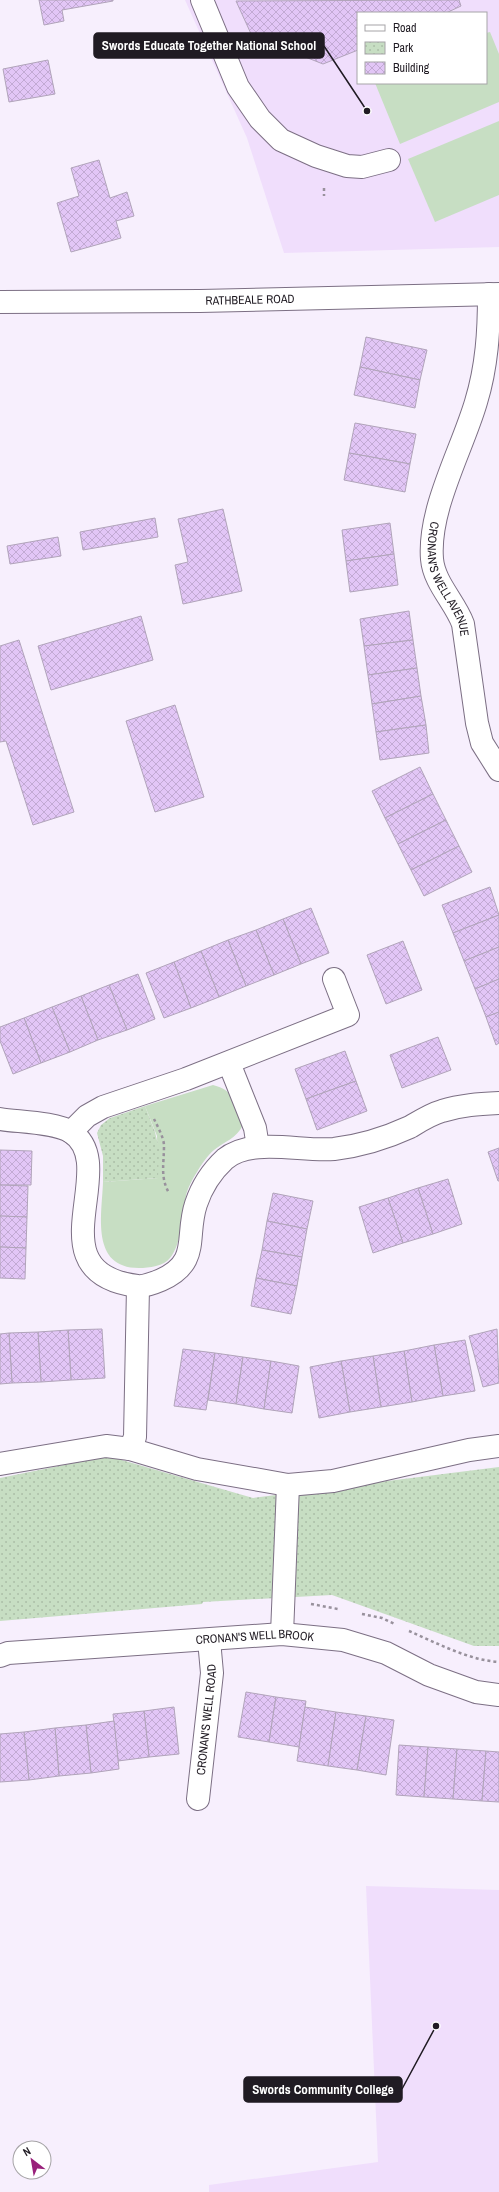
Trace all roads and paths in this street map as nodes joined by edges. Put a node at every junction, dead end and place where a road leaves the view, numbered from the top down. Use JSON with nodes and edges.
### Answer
{"nodes":[{"id":1,"x":202,"y":0,"type":"edge"},
{"id":2,"x":389,"y":160,"type":"dead end"},
{"id":3,"x":494,"y":294,"type":"edge"},
{"id":4,"x":0,"y":302,"type":"edge"},
{"id":5,"x":499,"y":770,"type":"edge"},
{"id":6,"x":334,"y":979,"type":"dead end"},
{"id":7,"x":229,"y":1063,"type":"junction"},
{"id":8,"x":145,"y":1093,"type":"junction"},
{"id":9,"x":499,"y":1104,"type":"edge"},
{"id":10,"x":0,"y":1119,"type":"edge"},
{"id":11,"x":71,"y":1132,"type":"junction"},
{"id":12,"x":258,"y":1147,"type":"junction"},
{"id":13,"x":195,"y":1206,"type":"junction"},
{"id":14,"x":138,"y":1287,"type":"junction"},
{"id":15,"x":499,"y":1446,"type":"edge"},
{"id":16,"x":130,"y":1449,"type":"junction"},
{"id":17,"x":0,"y":1464,"type":"edge"},
{"id":18,"x":288,"y":1485,"type":"junction"},
{"id":19,"x":282,"y":1634,"type":"junction"},
{"id":20,"x":209,"y":1640,"type":"junction"},
{"id":21,"x":0,"y":1656,"type":"edge"},
{"id":22,"x":499,"y":1696,"type":"edge"},
{"id":23,"x":198,"y":1799,"type":"dead end"}],
"edges":[{"from":1,"to":2,"type":"street"},
{"from":3,"to":4,"type":"street","name":"RATHBEALE ROAD"},
{"from":3,"to":5,"type":"street","name":"CRONAN'S WELL AVENUE"},
{"from":6,"to":7,"type":"street"},
{"from":7,"to":8,"type":"street"},
{"from":7,"to":12,"type":"street"},
{"from":8,"to":11,"type":"street"},
{"from":8,"to":13,"type":"path"},
{"from":9,"to":12,"type":"street"},
{"from":10,"to":11,"type":"street"},
{"from":11,"to":14,"type":"street"},
{"from":12,"to":13,"type":"street"},
{"from":13,"to":14,"type":"street"},
{"from":14,"to":16,"type":"street"},
{"from":15,"to":18,"type":"street"},
{"from":16,"to":17,"type":"street"},
{"from":16,"to":18,"type":"street"},
{"from":18,"to":19,"type":"street"},
{"from":19,"to":20,"type":"street","name":"CRONAN'S WELL BROOK"},
{"from":19,"to":22,"type":"street","name":"CRONAN'S WELL BROOK"},
{"from":20,"to":21,"type":"street","name":"CRONAN'S WELL BROOK"},
{"from":20,"to":23,"type":"street","name":"CRONAN'S WELL ROAD"}]}
